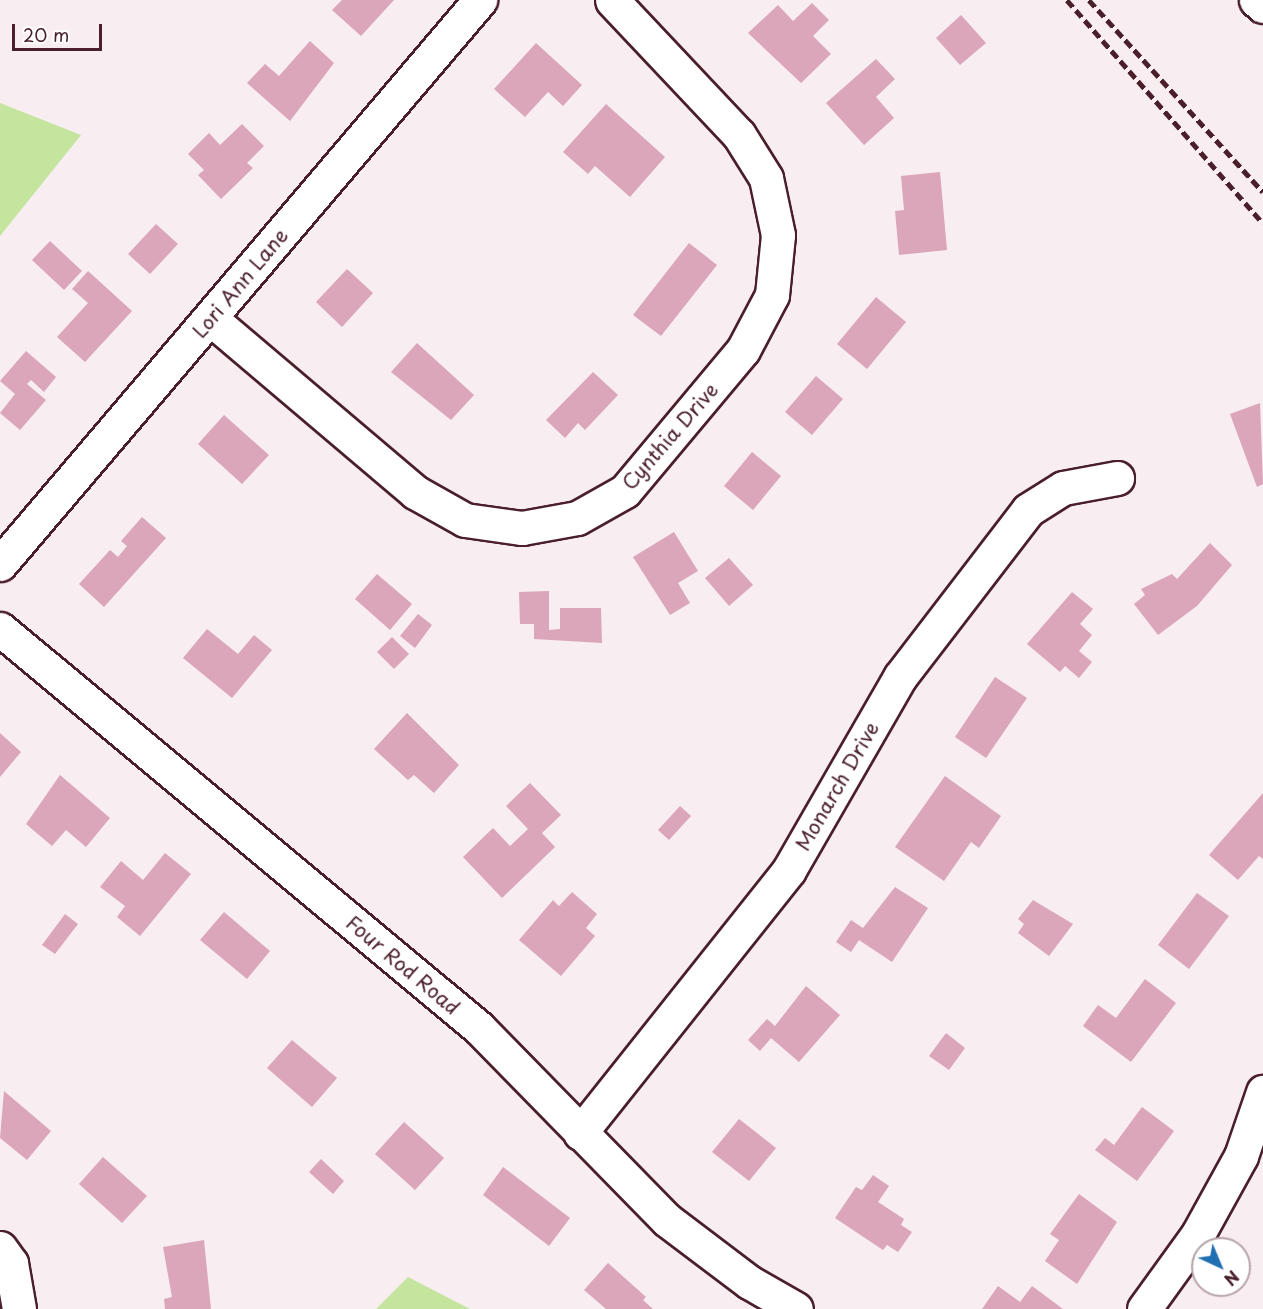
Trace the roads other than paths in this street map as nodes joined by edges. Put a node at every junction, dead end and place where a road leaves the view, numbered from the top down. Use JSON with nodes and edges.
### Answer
{"nodes":[{"id":1,"x":480,"y":0,"type":"edge"},
{"id":2,"x":612,"y":0,"type":"edge"},
{"id":3,"x":1256,"y":0,"type":"edge"},
{"id":4,"x":1263,"y":6,"type":"edge"},
{"id":5,"x":210,"y":318,"type":"junction"},
{"id":6,"x":1117,"y":478,"type":"dead end"},
{"id":7,"x":0,"y":564,"type":"edge"},
{"id":8,"x":0,"y":629,"type":"edge"},
{"id":9,"x":1263,"y":1092,"type":"edge"},
{"id":10,"x":580,"y":1133,"type":"junction"},
{"id":11,"x":0,"y":1248,"type":"edge"},
{"id":12,"x":19,"y":1309,"type":"edge"},
{"id":13,"x":796,"y":1309,"type":"edge"},
{"id":14,"x":1144,"y":1309,"type":"edge"}],
"edges":[{"from":1,"to":5,"type":"street","name":"Lori Ann Lane"},
{"from":2,"to":5,"type":"street","name":"Cynthia Drive"},
{"from":3,"to":4,"type":"street"},
{"from":5,"to":7,"type":"street","name":"Lori Ann Lane"},
{"from":6,"to":10,"type":"street","name":"Monarch Drive"},
{"from":8,"to":10,"type":"street","name":"Four Rod Road"},
{"from":9,"to":14,"type":"street"},
{"from":10,"to":13,"type":"street","name":"Four Rod Road"},
{"from":11,"to":12,"type":"street"}]}
